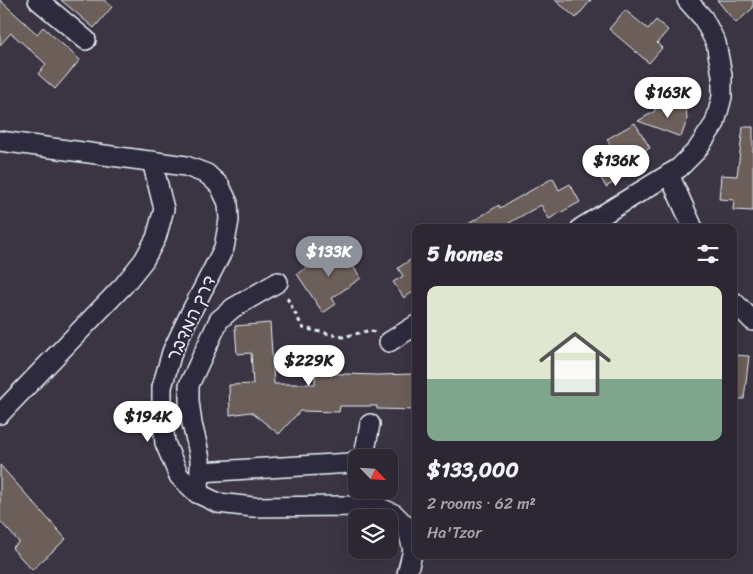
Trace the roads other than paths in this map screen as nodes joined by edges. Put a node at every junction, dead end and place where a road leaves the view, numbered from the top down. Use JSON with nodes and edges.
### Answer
{"nodes":[{"id":1,"x":38,"y":0,"type":"edge"},
{"id":2,"x":687,"y":0,"type":"edge"},
{"id":3,"x":86,"y":40,"type":"dead end"},
{"id":4,"x":0,"y":141,"type":"edge"},
{"id":5,"x":152,"y":161,"type":"junction"},
{"id":6,"x":669,"y":174,"type":"junction"},
{"id":7,"x":588,"y":224,"type":"edge"},
{"id":8,"x":691,"y":224,"type":"edge"},
{"id":9,"x":278,"y":282,"type":"road end"},
{"id":10,"x":737,"y":305,"type":"edge"},
{"id":11,"x":753,"y":321,"type":"edge"},
{"id":12,"x":412,"y":328,"type":"edge"},
{"id":13,"x":389,"y":342,"type":"road end"},
{"id":14,"x":0,"y":414,"type":"edge"},
{"id":15,"x":370,"y":424,"type":"dead end"},
{"id":16,"x":365,"y":449,"type":"edge"},
{"id":17,"x":348,"y":463,"type":"edge"},
{"id":18,"x":200,"y":472,"type":"junction"},
{"id":19,"x":197,"y":493,"type":"junction"},
{"id":20,"x":412,"y":546,"type":"edge"},
{"id":21,"x":412,"y":554,"type":"edge"},
{"id":22,"x":407,"y":574,"type":"edge"}],
"edges":[{"from":1,"to":3,"type":"street"},
{"from":2,"to":6,"type":"street"},
{"from":4,"to":5,"type":"street","name":"דרך המדבר"},
{"from":5,"to":14,"type":"street"},
{"from":5,"to":19,"type":"street","name":"דרך המדבר"},
{"from":6,"to":7,"type":"street"},
{"from":6,"to":8,"type":"street"},
{"from":9,"to":18,"type":"street"},
{"from":10,"to":11,"type":"street"},
{"from":12,"to":13,"type":"street"},
{"from":15,"to":16,"type":"street"},
{"from":17,"to":18,"type":"street"},
{"from":18,"to":19,"type":"street"},
{"from":19,"to":20,"type":"street","name":"דרך המדבר"},
{"from":21,"to":22,"type":"street","name":"דרך המדבר"}]}
